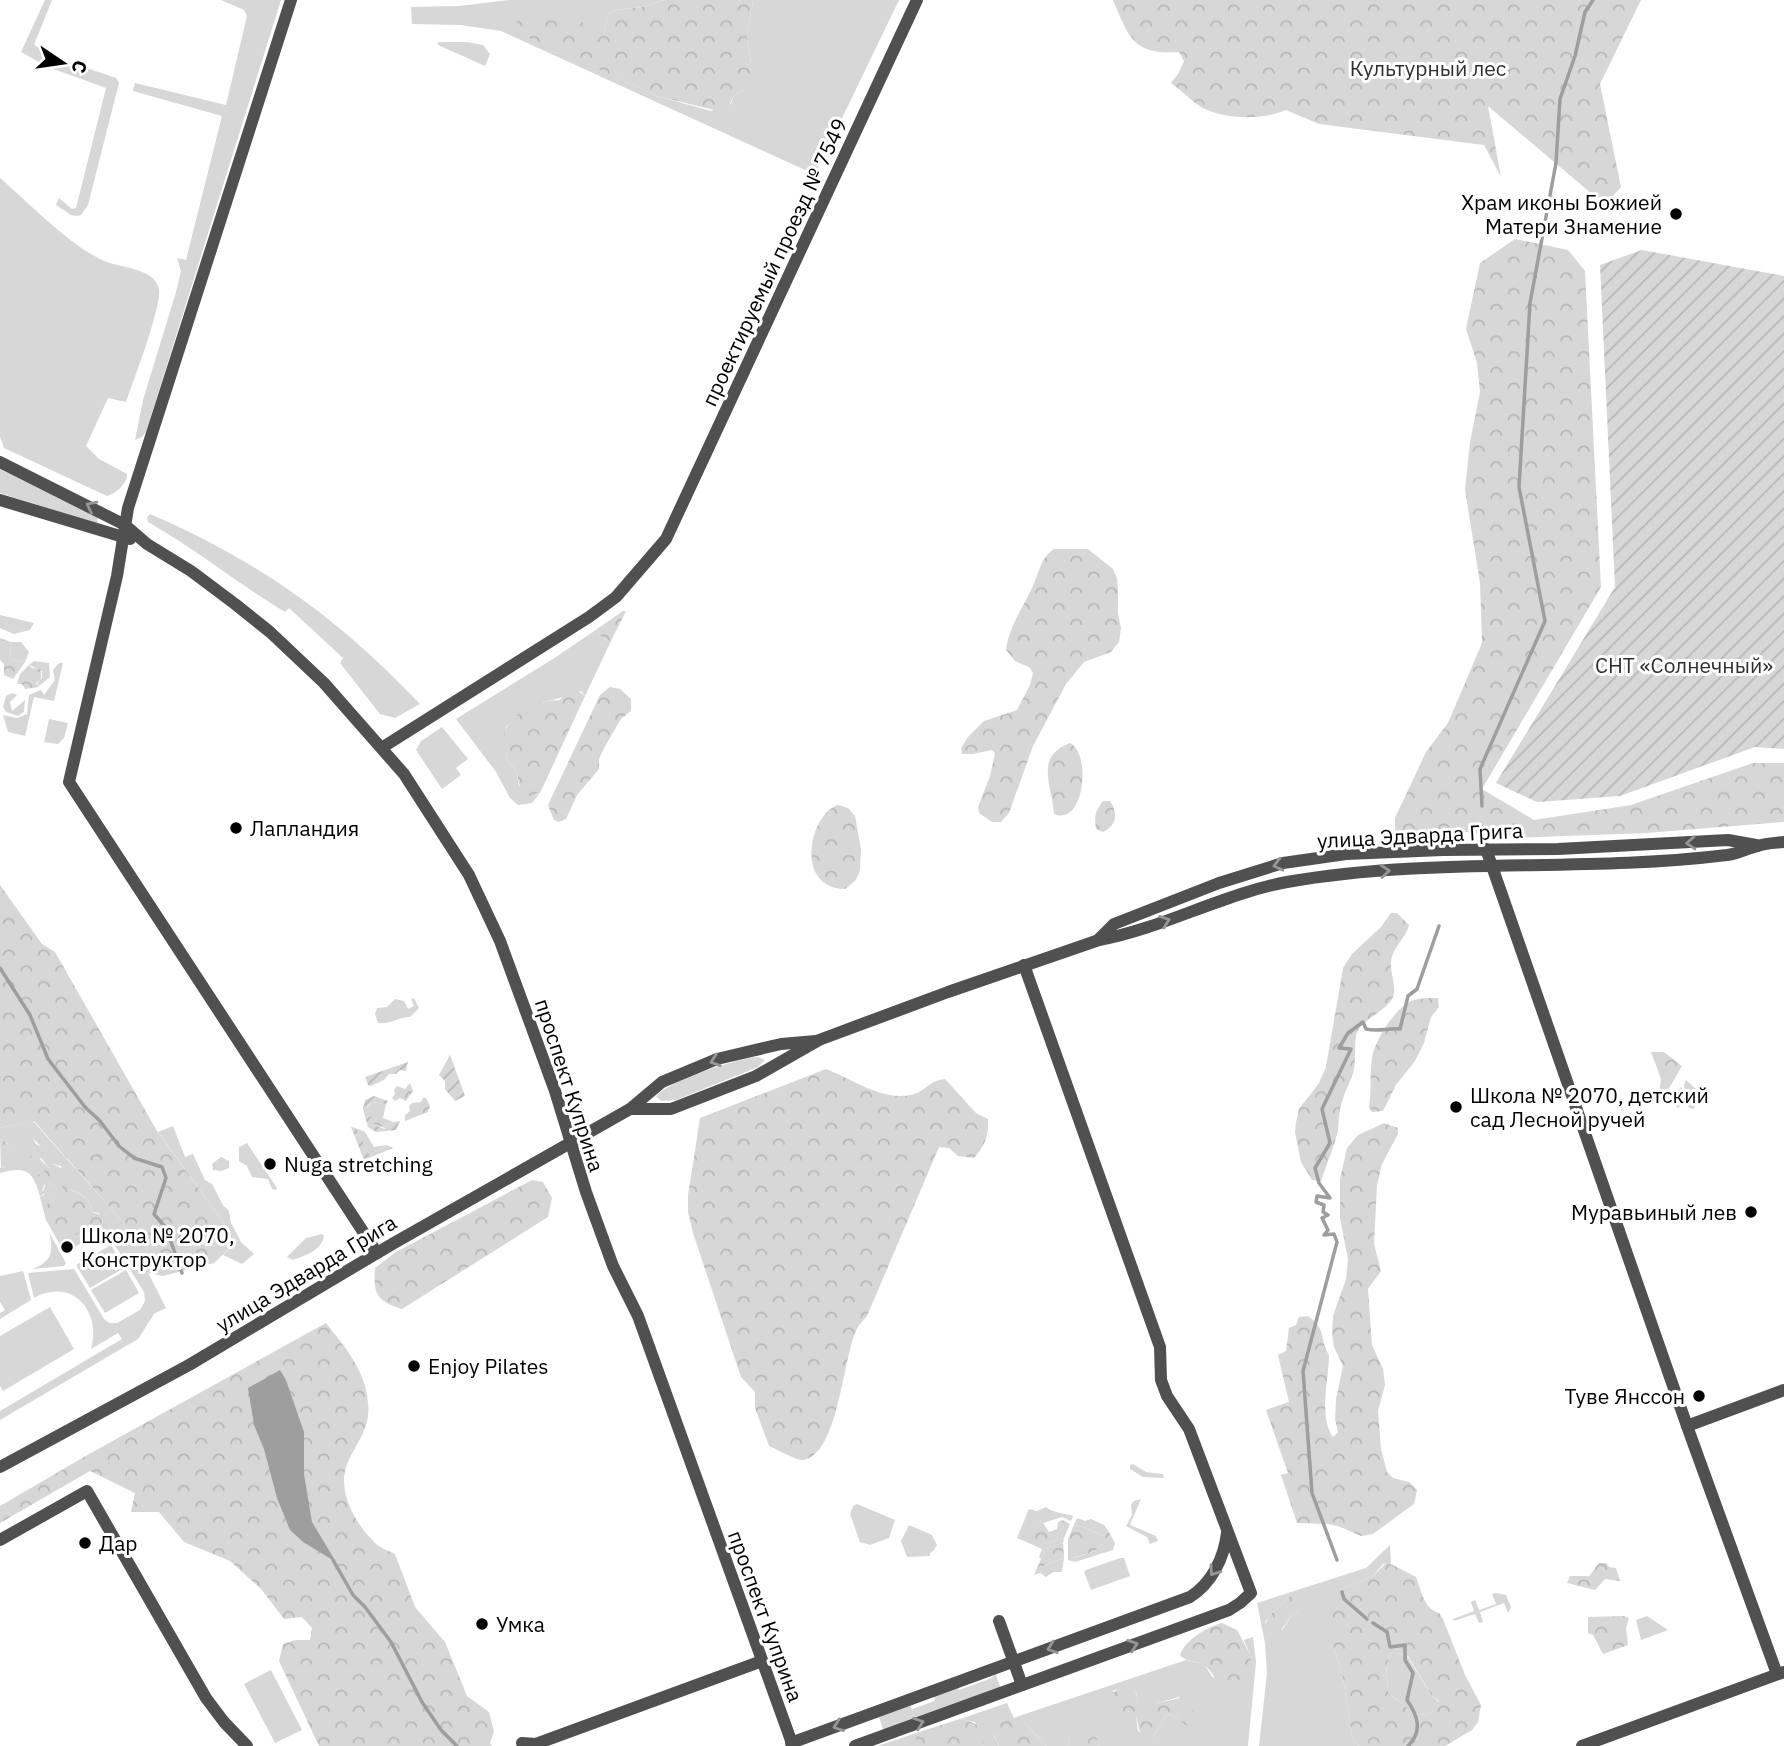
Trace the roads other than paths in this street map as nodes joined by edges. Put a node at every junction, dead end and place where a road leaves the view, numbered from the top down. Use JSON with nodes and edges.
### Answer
{"nodes":[{"id":1,"x":291,"y":0,"type":"edge"},
{"id":2,"x":917,"y":0,"type":"edge"},
{"id":3,"x":0,"y":461,"type":"edge"},
{"id":4,"x":0,"y":500,"type":"edge"},
{"id":5,"x":124,"y":531,"type":"junction"},
{"id":6,"x":383,"y":747,"type":"junction"},
{"id":7,"x":1784,"y":842,"type":"edge"},
{"id":8,"x":1759,"y":845,"type":"junction"},
{"id":9,"x":1486,"y":849,"type":"junction"},
{"id":10,"x":1490,"y":865,"type":"junction"},
{"id":11,"x":1099,"y":940,"type":"junction"},
{"id":12,"x":1024,"y":965,"type":"junction"},
{"id":13,"x":819,"y":1040,"type":"junction"},
{"id":14,"x":630,"y":1109,"type":"junction"},
{"id":15,"x":570,"y":1142,"type":"junction"},
{"id":16,"x":377,"y":1253,"type":"junction"},
{"id":17,"x":1784,"y":1390,"type":"edge"},
{"id":18,"x":1687,"y":1426,"type":"junction"},
{"id":19,"x":0,"y":1467,"type":"edge"},
{"id":20,"x":1227,"y":1533,"type":"junction"},
{"id":21,"x":0,"y":1540,"type":"edge"},
{"id":22,"x":999,"y":1621,"type":"dead end"},
{"id":23,"x":762,"y":1661,"type":"junction"},
{"id":24,"x":1014,"y":1661,"type":"junction"},
{"id":25,"x":1781,"y":1673,"type":"edge"},
{"id":26,"x":1022,"y":1685,"type":"junction"},
{"id":27,"x":522,"y":1743,"type":"dead end"},
{"id":28,"x":792,"y":1744,"type":"edge"},
{"id":29,"x":247,"y":1746,"type":"edge"},
{"id":30,"x":855,"y":1746,"type":"edge"},
{"id":31,"x":1581,"y":1746,"type":"edge"}],
"edges":[{"from":1,"to":5,"type":"street"},
{"from":2,"to":6,"type":"street","name":"проектируемый проезд № 7549"},
{"from":5,"to":3,"type":"street","name":"проспект Куприна","one_way":true},
{"from":4,"to":5,"type":"street","name":"проспект Куприна"},
{"from":5,"to":6,"type":"street","name":"проспект Куприна"},
{"from":5,"to":16,"type":"street"},
{"from":6,"to":15,"type":"street","name":"проспект Куприна"},
{"from":7,"to":8,"type":"street","name":"улица Эдварда Грига"},
{"from":8,"to":9,"type":"street","name":"улица Эдварда Грига","one_way":true},
{"from":8,"to":10,"type":"street","name":"улица Эдварда Грига"},
{"from":9,"to":10,"type":"street"},
{"from":9,"to":11,"type":"street","name":"улица Эдварда Грига","one_way":true},
{"from":11,"to":10,"type":"street","name":"улица Эдварда Грига","one_way":true},
{"from":10,"to":18,"type":"street"},
{"from":11,"to":12,"type":"street","name":"улица Эдварда Грига"},
{"from":12,"to":13,"type":"street","name":"улица Эдварда Грига"},
{"from":12,"to":20,"type":"street"},
{"from":13,"to":14,"type":"street","name":"улица Эдварда Грига"},
{"from":13,"to":14,"type":"street","name":"улица Эдварда Грига","one_way":true},
{"from":14,"to":15,"type":"street","name":"улица Эдварда Грига"},
{"from":15,"to":16,"type":"street","name":"улица Эдварда Грига"},
{"from":15,"to":23,"type":"street","name":"проспект Куприна"},
{"from":16,"to":19,"type":"street","name":"улица Эдварда Грига"},
{"from":17,"to":18,"type":"street"},
{"from":18,"to":25,"type":"street"},
{"from":20,"to":24,"type":"street","one_way":true},
{"from":26,"to":20,"type":"street","one_way":true},
{"from":21,"to":29,"type":"street"},
{"from":22,"to":24,"type":"street"},
{"from":23,"to":27,"type":"street"},
{"from":23,"to":28,"type":"street","name":"проспект Куприна"},
{"from":24,"to":26,"type":"street"},
{"from":24,"to":28,"type":"street","one_way":true},
{"from":25,"to":31,"type":"street"},
{"from":30,"to":26,"type":"street","one_way":true}]}
